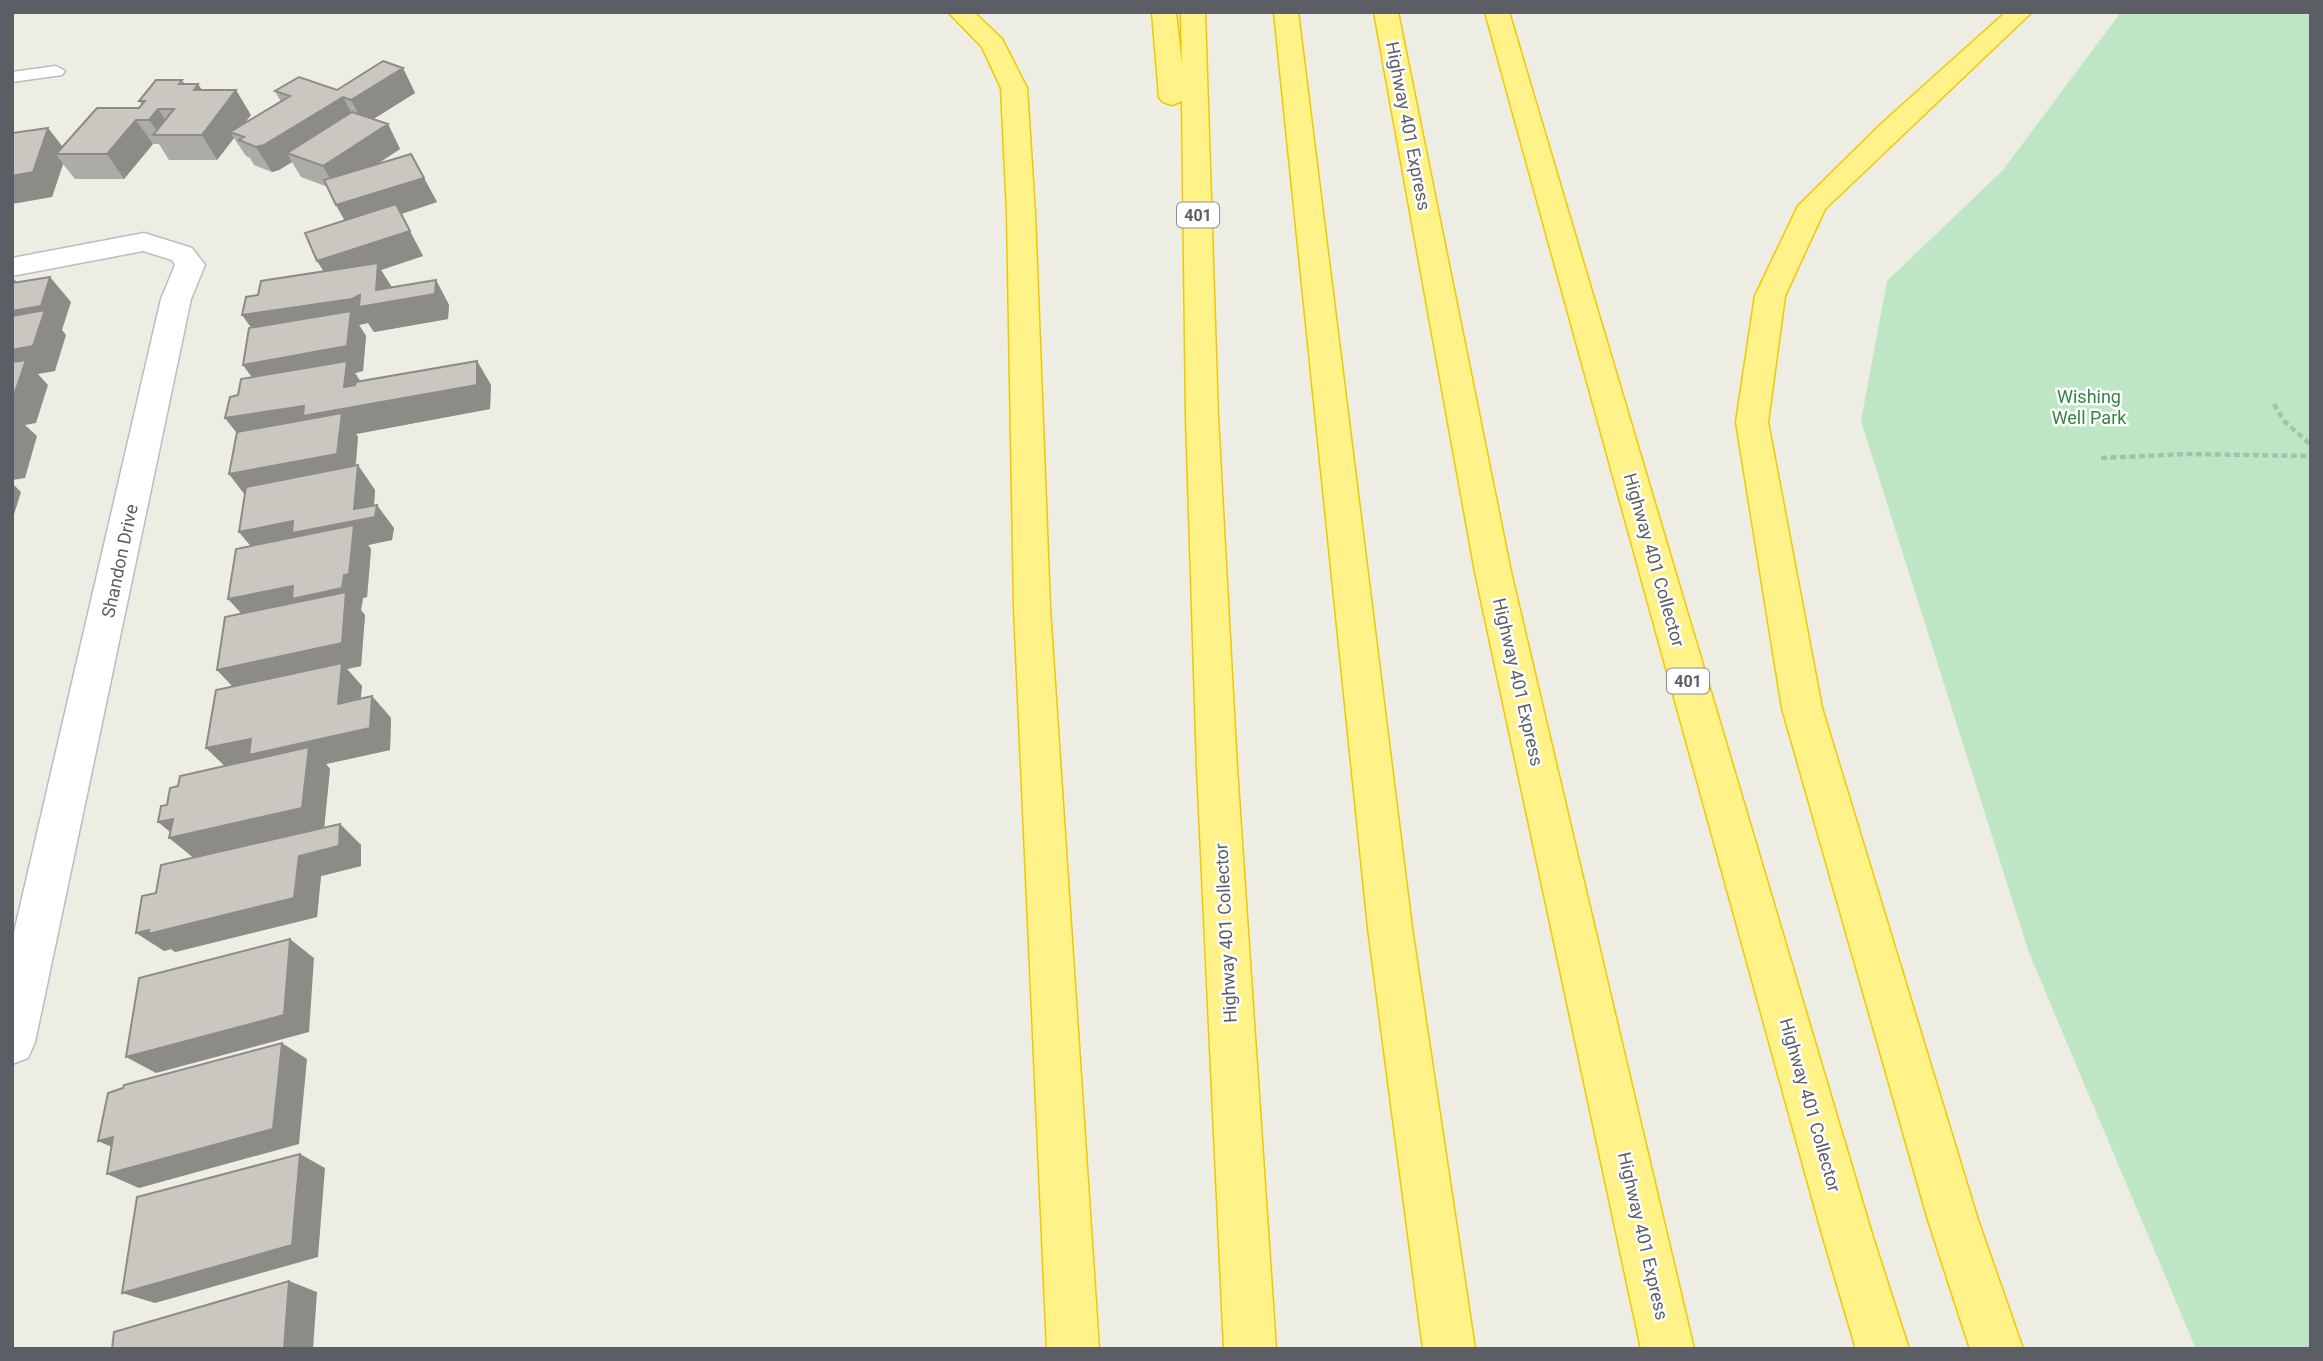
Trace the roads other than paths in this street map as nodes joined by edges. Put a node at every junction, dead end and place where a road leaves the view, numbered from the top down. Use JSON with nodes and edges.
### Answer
{"nodes":[{"id":1,"x":960,"y":12,"type":"edge"},
{"id":2,"x":1164,"y":12,"type":"edge"},
{"id":3,"x":1193,"y":12,"type":"edge"},
{"id":4,"x":1286,"y":12,"type":"edge"},
{"id":5,"x":1386,"y":12,"type":"edge"},
{"id":6,"x":1497,"y":12,"type":"edge"},
{"id":7,"x":2020,"y":12,"type":"edge"},
{"id":8,"x":56,"y":71,"type":"dead end"},
{"id":9,"x":12,"y":77,"type":"edge"},
{"id":10,"x":12,"y":267,"type":"edge"},
{"id":11,"x":1202,"y":417,"type":"junction"},
{"id":12,"x":12,"y":1042,"type":"edge"},
{"id":13,"x":1073,"y":1349,"type":"edge"},
{"id":14,"x":1250,"y":1349,"type":"edge"},
{"id":15,"x":1449,"y":1349,"type":"edge"},
{"id":16,"x":1668,"y":1349,"type":"edge"},
{"id":17,"x":1883,"y":1349,"type":"edge"},
{"id":18,"x":1997,"y":1349,"type":"edge"}],
"edges":[{"from":1,"to":13,"type":"highway"},
{"from":2,"to":11,"type":"highway"},
{"from":3,"to":11,"type":"highway","name":"Highway 401 Collector","number":"401"},
{"from":4,"to":15,"type":"highway"},
{"from":5,"to":16,"type":"highway","name":"Highway 401 Express"},
{"from":6,"to":17,"type":"highway","name":"Highway 401 Collector","number":"401"},
{"from":7,"to":18,"type":"highway"},
{"from":8,"to":9,"type":"lane"},
{"from":10,"to":12,"type":"street","name":"Shandon Drive"},
{"from":11,"to":14,"type":"highway","name":"Highway 401 Collector","number":"401"}]}
